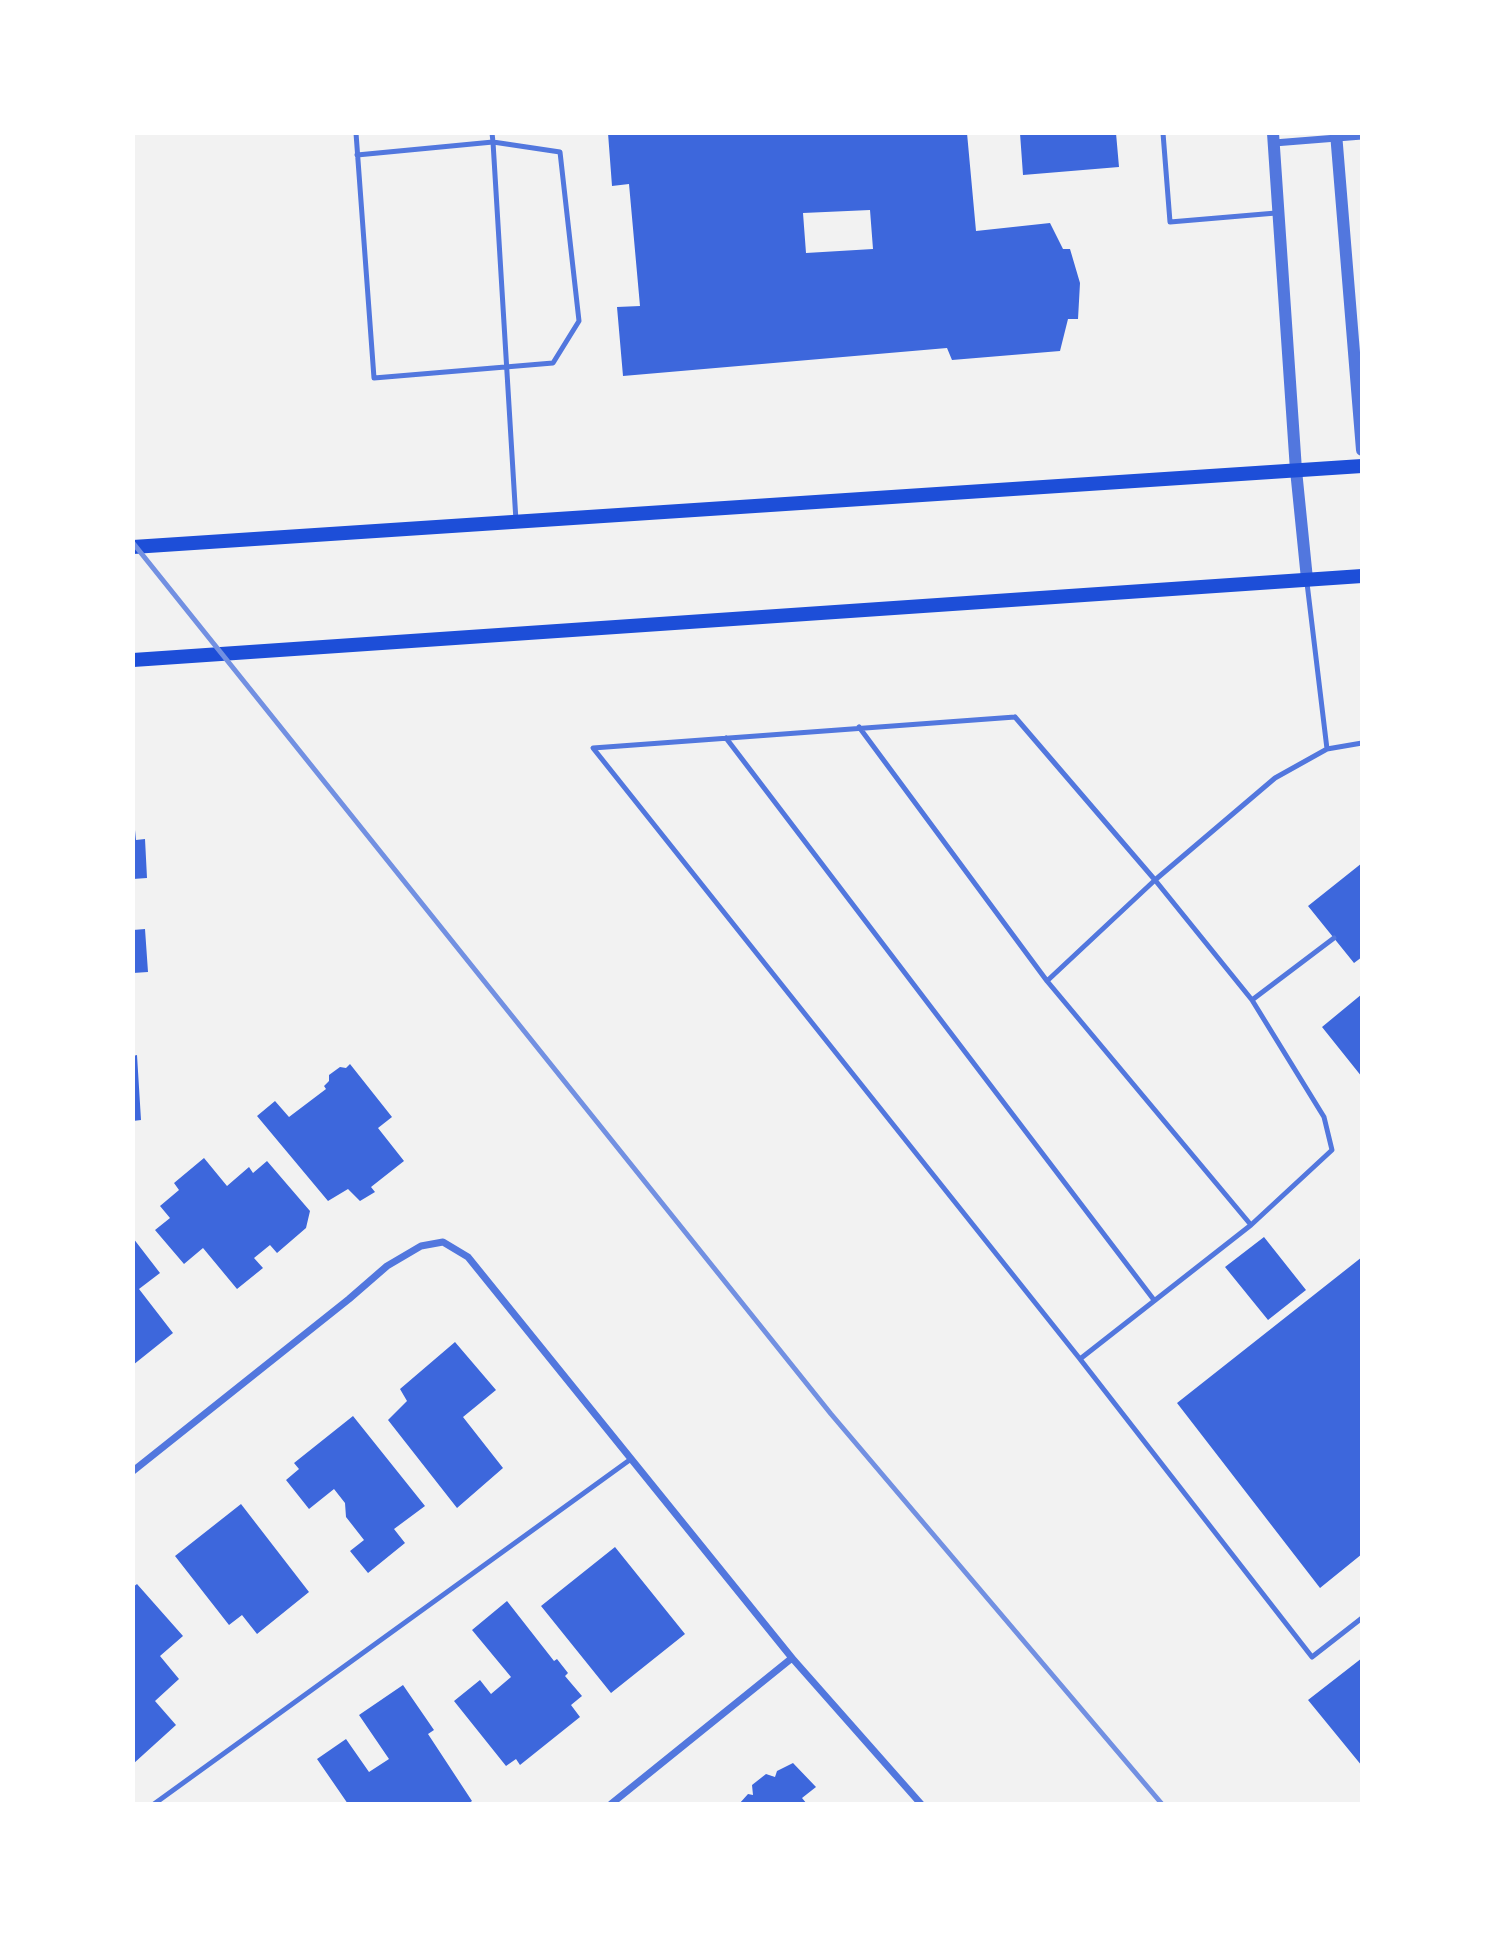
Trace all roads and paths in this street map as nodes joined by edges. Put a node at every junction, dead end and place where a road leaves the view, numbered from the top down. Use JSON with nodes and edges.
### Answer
{"nodes":[{"id":1,"x":356,"y":133,"type":"edge"},
{"id":2,"x":492,"y":133,"type":"edge"},
{"id":3,"x":1163,"y":133,"type":"edge"},
{"id":4,"x":1336,"y":135,"type":"edge"},
{"id":5,"x":1362,"y":136,"type":"edge"},
{"id":6,"x":1274,"y":138,"type":"edge"},
{"id":7,"x":492,"y":142,"type":"junction"},
{"id":8,"x":357,"y":155,"type":"junction"},
{"id":9,"x":1279,"y":213,"type":"junction"},
{"id":10,"x":507,"y":367,"type":"junction"},
{"id":11,"x":1362,"y":450,"type":"edge"},
{"id":12,"x":1362,"y":466,"type":"edge"},
{"id":13,"x":1296,"y":470,"type":"junction"},
{"id":14,"x":516,"y":521,"type":"junction"},
{"id":15,"x":133,"y":547,"type":"edge"},
{"id":16,"x":1362,"y":576,"type":"edge"},
{"id":17,"x":1307,"y":579,"type":"junction"},
{"id":18,"x":133,"y":660,"type":"edge"},
{"id":19,"x":859,"y":727,"type":"junction"},
{"id":20,"x":726,"y":738,"type":"junction"},
{"id":21,"x":1362,"y":743,"type":"edge"},
{"id":22,"x":1327,"y":749,"type":"junction"},
{"id":23,"x":1155,"y":880,"type":"junction"},
{"id":24,"x":1334,"y":938,"type":"dead end"},
{"id":25,"x":1047,"y":981,"type":"junction"},
{"id":26,"x":1252,"y":1000,"type":"junction"},
{"id":27,"x":1251,"y":1226,"type":"junction"},
{"id":28,"x":1154,"y":1300,"type":"junction"},
{"id":29,"x":1080,"y":1360,"type":"junction"},
{"id":30,"x":631,"y":1459,"type":"junction"},
{"id":31,"x":133,"y":1471,"type":"edge"},
{"id":32,"x":1362,"y":1618,"type":"edge"},
{"id":33,"x":792,"y":1658,"type":"junction"},
{"id":34,"x":154,"y":1804,"type":"edge"},
{"id":35,"x":611,"y":1804,"type":"edge"},
{"id":36,"x":921,"y":1804,"type":"edge"}],
"edges":[{"from":1,"to":8,"type":"lane"},
{"from":2,"to":7,"type":"lane"},
{"from":3,"to":9,"type":"lane"},
{"from":4,"to":5,"type":"street"},
{"from":4,"to":6,"type":"street"},
{"from":4,"to":11,"type":"street"},
{"from":6,"to":9,"type":"street"},
{"from":7,"to":8,"type":"lane"},
{"from":7,"to":10,"type":"lane"},
{"from":7,"to":10,"type":"lane"},
{"from":8,"to":10,"type":"lane"},
{"from":9,"to":13,"type":"street"},
{"from":10,"to":14,"type":"lane"},
{"from":12,"to":13,"type":"main road"},
{"from":13,"to":14,"type":"main road"},
{"from":13,"to":17,"type":"street"},
{"from":14,"to":15,"type":"main road"},
{"from":16,"to":17,"type":"main road"},
{"from":17,"to":18,"type":"main road"},
{"from":17,"to":22,"type":"lane"},
{"from":19,"to":20,"type":"lane"},
{"from":19,"to":23,"type":"lane"},
{"from":19,"to":25,"type":"lane"},
{"from":20,"to":28,"type":"lane"},
{"from":20,"to":29,"type":"lane"},
{"from":21,"to":22,"type":"lane"},
{"from":22,"to":23,"type":"lane"},
{"from":23,"to":25,"type":"lane"},
{"from":23,"to":26,"type":"lane"},
{"from":24,"to":26,"type":"lane"},
{"from":25,"to":27,"type":"lane"},
{"from":26,"to":27,"type":"lane"},
{"from":27,"to":28,"type":"lane"},
{"from":28,"to":29,"type":"lane"},
{"from":29,"to":32,"type":"lane"},
{"from":30,"to":31,"type":"street"},
{"from":30,"to":33,"type":"street"},
{"from":30,"to":34,"type":"lane"},
{"from":33,"to":35,"type":"street"},
{"from":33,"to":36,"type":"street"}]}
